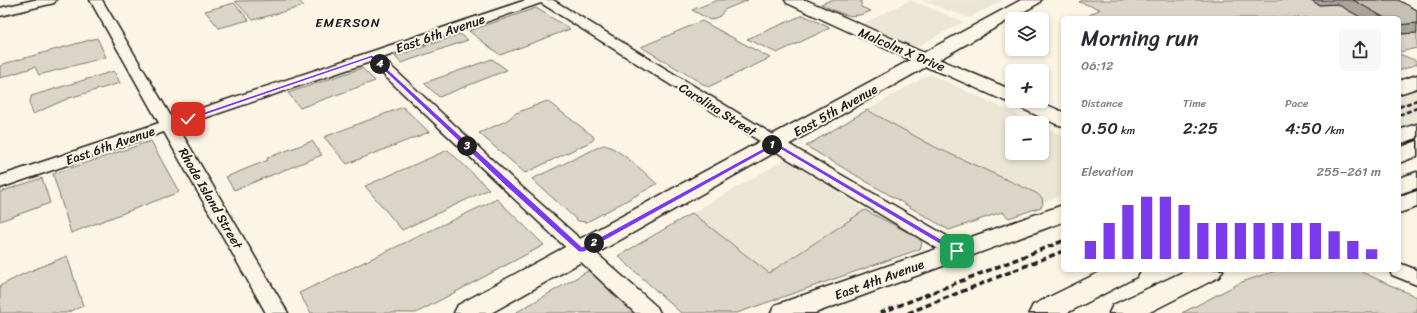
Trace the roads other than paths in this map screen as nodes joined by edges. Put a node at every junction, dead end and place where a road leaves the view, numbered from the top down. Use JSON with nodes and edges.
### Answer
{"nodes":[{"id":1,"x":50,"y":0,"type":"edge"},
{"id":2,"x":96,"y":0,"type":"edge"},
{"id":3,"x":538,"y":0,"type":"edge"},
{"id":4,"x":544,"y":0,"type":"edge"},
{"id":5,"x":793,"y":0,"type":"edge"},
{"id":6,"x":1029,"y":1,"type":"edge"},
{"id":7,"x":0,"y":12,"type":"edge"},
{"id":8,"x":372,"y":56,"type":"junction"},
{"id":9,"x":925,"y":60,"type":"junction"},
{"id":10,"x":1417,"y":81,"type":"edge"},
{"id":11,"x":1401,"y":87,"type":"edge"},
{"id":12,"x":1005,"y":94,"type":"edge"},
{"id":13,"x":1036,"y":108,"type":"edge"},
{"id":14,"x":1061,"y":119,"type":"edge"},
{"id":15,"x":169,"y":125,"type":"junction"},
{"id":16,"x":1417,"y":130,"type":"edge"},
{"id":17,"x":1401,"y":137,"type":"edge"},
{"id":18,"x":775,"y":144,"type":"junction"},
{"id":19,"x":1417,"y":148,"type":"edge"},
{"id":20,"x":1401,"y":155,"type":"edge"},
{"id":21,"x":1417,"y":179,"type":"edge"},
{"id":22,"x":0,"y":182,"type":"edge"},
{"id":23,"x":1401,"y":186,"type":"edge"},
{"id":24,"x":1417,"y":199,"type":"edge"},
{"id":25,"x":1401,"y":204,"type":"edge"},
{"id":26,"x":1061,"y":214,"type":"edge"},
{"id":27,"x":582,"y":251,"type":"junction"},
{"id":28,"x":957,"y":251,"type":"junction"},
{"id":29,"x":1401,"y":271,"type":"edge"},
{"id":30,"x":1123,"y":272,"type":"edge"},
{"id":31,"x":1206,"y":272,"type":"edge"},
{"id":32,"x":1417,"y":278,"type":"edge"},
{"id":33,"x":277,"y":313,"type":"edge"},
{"id":34,"x":468,"y":313,"type":"edge"},
{"id":35,"x":649,"y":313,"type":"edge"},
{"id":36,"x":784,"y":313,"type":"edge"},
{"id":37,"x":1043,"y":313,"type":"edge"},
{"id":38,"x":1122,"y":313,"type":"edge"}],
"edges":[{"from":1,"to":7,"type":"street"},
{"from":2,"to":15,"type":"street","name":"Rhode Island Street"},
{"from":3,"to":8,"type":"street","name":"East 6th Avenue"},
{"from":4,"to":18,"type":"street","name":"Carolina Street"},
{"from":5,"to":9,"type":"main road","name":"Malcolm X Drive"},
{"from":6,"to":9,"type":"main road","name":"East 5th Avenue"},
{"from":8,"to":15,"type":"street","name":"East 6th Avenue"},
{"from":8,"to":27,"type":"street"},
{"from":9,"to":12,"type":"main road","name":"Malcolm X Drive"},
{"from":9,"to":18,"type":"main road","name":"East 5th Avenue"},
{"from":10,"to":11,"type":"main road"},
{"from":13,"to":14,"type":"main road"},
{"from":15,"to":22,"type":"street","name":"East 6th Avenue"},
{"from":15,"to":33,"type":"street","name":"Rhode Island Street"},
{"from":16,"to":17,"type":"main road"},
{"from":18,"to":27,"type":"main road","name":"East 5th Avenue"},
{"from":18,"to":28,"type":"street","name":"Carolina Street"},
{"from":19,"to":20,"type":"main road"},
{"from":21,"to":23,"type":"main road"},
{"from":24,"to":25,"type":"main road"},
{"from":26,"to":28,"type":"main road","name":"East 4th Avenue"},
{"from":27,"to":34,"type":"main road","name":"East 5th Avenue"},
{"from":27,"to":35,"type":"street"},
{"from":28,"to":36,"type":"main road","name":"East 4th Avenue"},
{"from":29,"to":32,"type":"street"},
{"from":30,"to":37,"type":"main road"},
{"from":31,"to":38,"type":"main road"}]}
